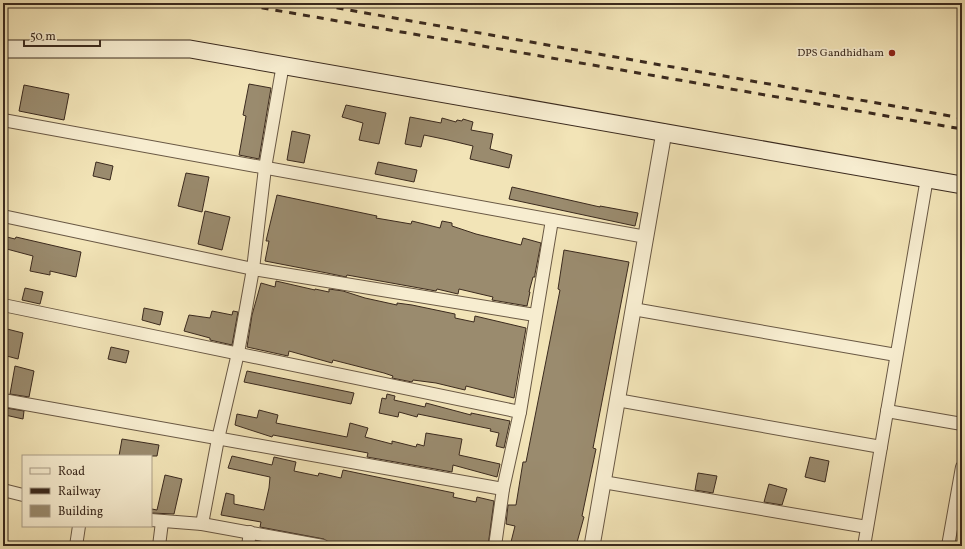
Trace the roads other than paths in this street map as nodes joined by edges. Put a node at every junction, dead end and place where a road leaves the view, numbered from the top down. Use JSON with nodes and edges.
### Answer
{"nodes":[{"id":1,"x":3,"y":49,"type":"edge"},
{"id":2,"x":284,"y":64,"type":"junction"},
{"id":3,"x":3,"y":120,"type":"edge"},
{"id":4,"x":664,"y":132,"type":"junction"},
{"id":5,"x":265,"y":168,"type":"junction"},
{"id":6,"x":927,"y":178,"type":"junction"},
{"id":7,"x":962,"y":185,"type":"edge"},
{"id":8,"x":3,"y":216,"type":"edge"},
{"id":9,"x":552,"y":220,"type":"junction"},
{"id":10,"x":646,"y":237,"type":"junction"},
{"id":11,"x":253,"y":268,"type":"junction"},
{"id":12,"x":3,"y":305,"type":"edge"},
{"id":13,"x":633,"y":309,"type":"junction"},
{"id":14,"x":535,"y":315,"type":"junction"},
{"id":15,"x":238,"y":353,"type":"junction"},
{"id":16,"x":896,"y":355,"type":"junction"},
{"id":17,"x":3,"y":400,"type":"edge"},
{"id":18,"x":617,"y":400,"type":"junction"},
{"id":19,"x":887,"y":411,"type":"junction"},
{"id":20,"x":520,"y":412,"type":"junction"},
{"id":21,"x":962,"y":424,"type":"edge"},
{"id":22,"x":218,"y":439,"type":"junction"},
{"id":23,"x":881,"y":447,"type":"junction"},
{"id":24,"x":962,"y":467,"type":"edge"},
{"id":25,"x":603,"y":482,"type":"junction"},
{"id":26,"x":3,"y":490,"type":"edge"},
{"id":27,"x":503,"y":490,"type":"junction"},
{"id":28,"x":22,"y":495,"type":"edge"},
{"id":29,"x":157,"y":521,"type":"edge"},
{"id":30,"x":202,"y":524,"type":"junction"},
{"id":31,"x":80,"y":527,"type":"edge"},
{"id":32,"x":867,"y":527,"type":"junction"},
{"id":33,"x":250,"y":532,"type":"junction"},
{"id":34,"x":76,"y":546,"type":"edge"},
{"id":35,"x":159,"y":546,"type":"edge"},
{"id":36,"x":248,"y":546,"type":"edge"},
{"id":37,"x":324,"y":546,"type":"edge"},
{"id":38,"x":495,"y":546,"type":"edge"},
{"id":39,"x":592,"y":546,"type":"edge"},
{"id":40,"x":864,"y":546,"type":"edge"},
{"id":41,"x":948,"y":546,"type":"edge"}],
"edges":[{"from":1,"to":2,"type":"main road"},
{"from":2,"to":4,"type":"main road"},
{"from":2,"to":5,"type":"street"},
{"from":3,"to":5,"type":"street"},
{"from":4,"to":6,"type":"main road"},
{"from":4,"to":10,"type":"street"},
{"from":5,"to":9,"type":"street"},
{"from":5,"to":11,"type":"street"},
{"from":6,"to":7,"type":"main road"},
{"from":6,"to":16,"type":"street"},
{"from":8,"to":11,"type":"street"},
{"from":9,"to":10,"type":"street"},
{"from":9,"to":14,"type":"street"},
{"from":10,"to":13,"type":"street"},
{"from":11,"to":14,"type":"street"},
{"from":11,"to":15,"type":"street"},
{"from":12,"to":15,"type":"street"},
{"from":13,"to":16,"type":"street"},
{"from":13,"to":18,"type":"street"},
{"from":14,"to":20,"type":"street"},
{"from":15,"to":20,"type":"street"},
{"from":15,"to":22,"type":"street"},
{"from":16,"to":19,"type":"street"},
{"from":17,"to":22,"type":"street"},
{"from":18,"to":23,"type":"street"},
{"from":18,"to":25,"type":"street"},
{"from":19,"to":21,"type":"street"},
{"from":19,"to":23,"type":"street"},
{"from":20,"to":27,"type":"street"},
{"from":22,"to":27,"type":"street"},
{"from":22,"to":30,"type":"street"},
{"from":23,"to":32,"type":"street"},
{"from":24,"to":41,"type":"street"},
{"from":25,"to":32,"type":"street"},
{"from":25,"to":39,"type":"street"},
{"from":26,"to":28,"type":"street"},
{"from":27,"to":38,"type":"street"},
{"from":29,"to":30,"type":"street"},
{"from":29,"to":35,"type":"street"},
{"from":30,"to":33,"type":"street"},
{"from":31,"to":34,"type":"street"},
{"from":32,"to":40,"type":"street"},
{"from":33,"to":36,"type":"street"},
{"from":33,"to":37,"type":"street"}]}
